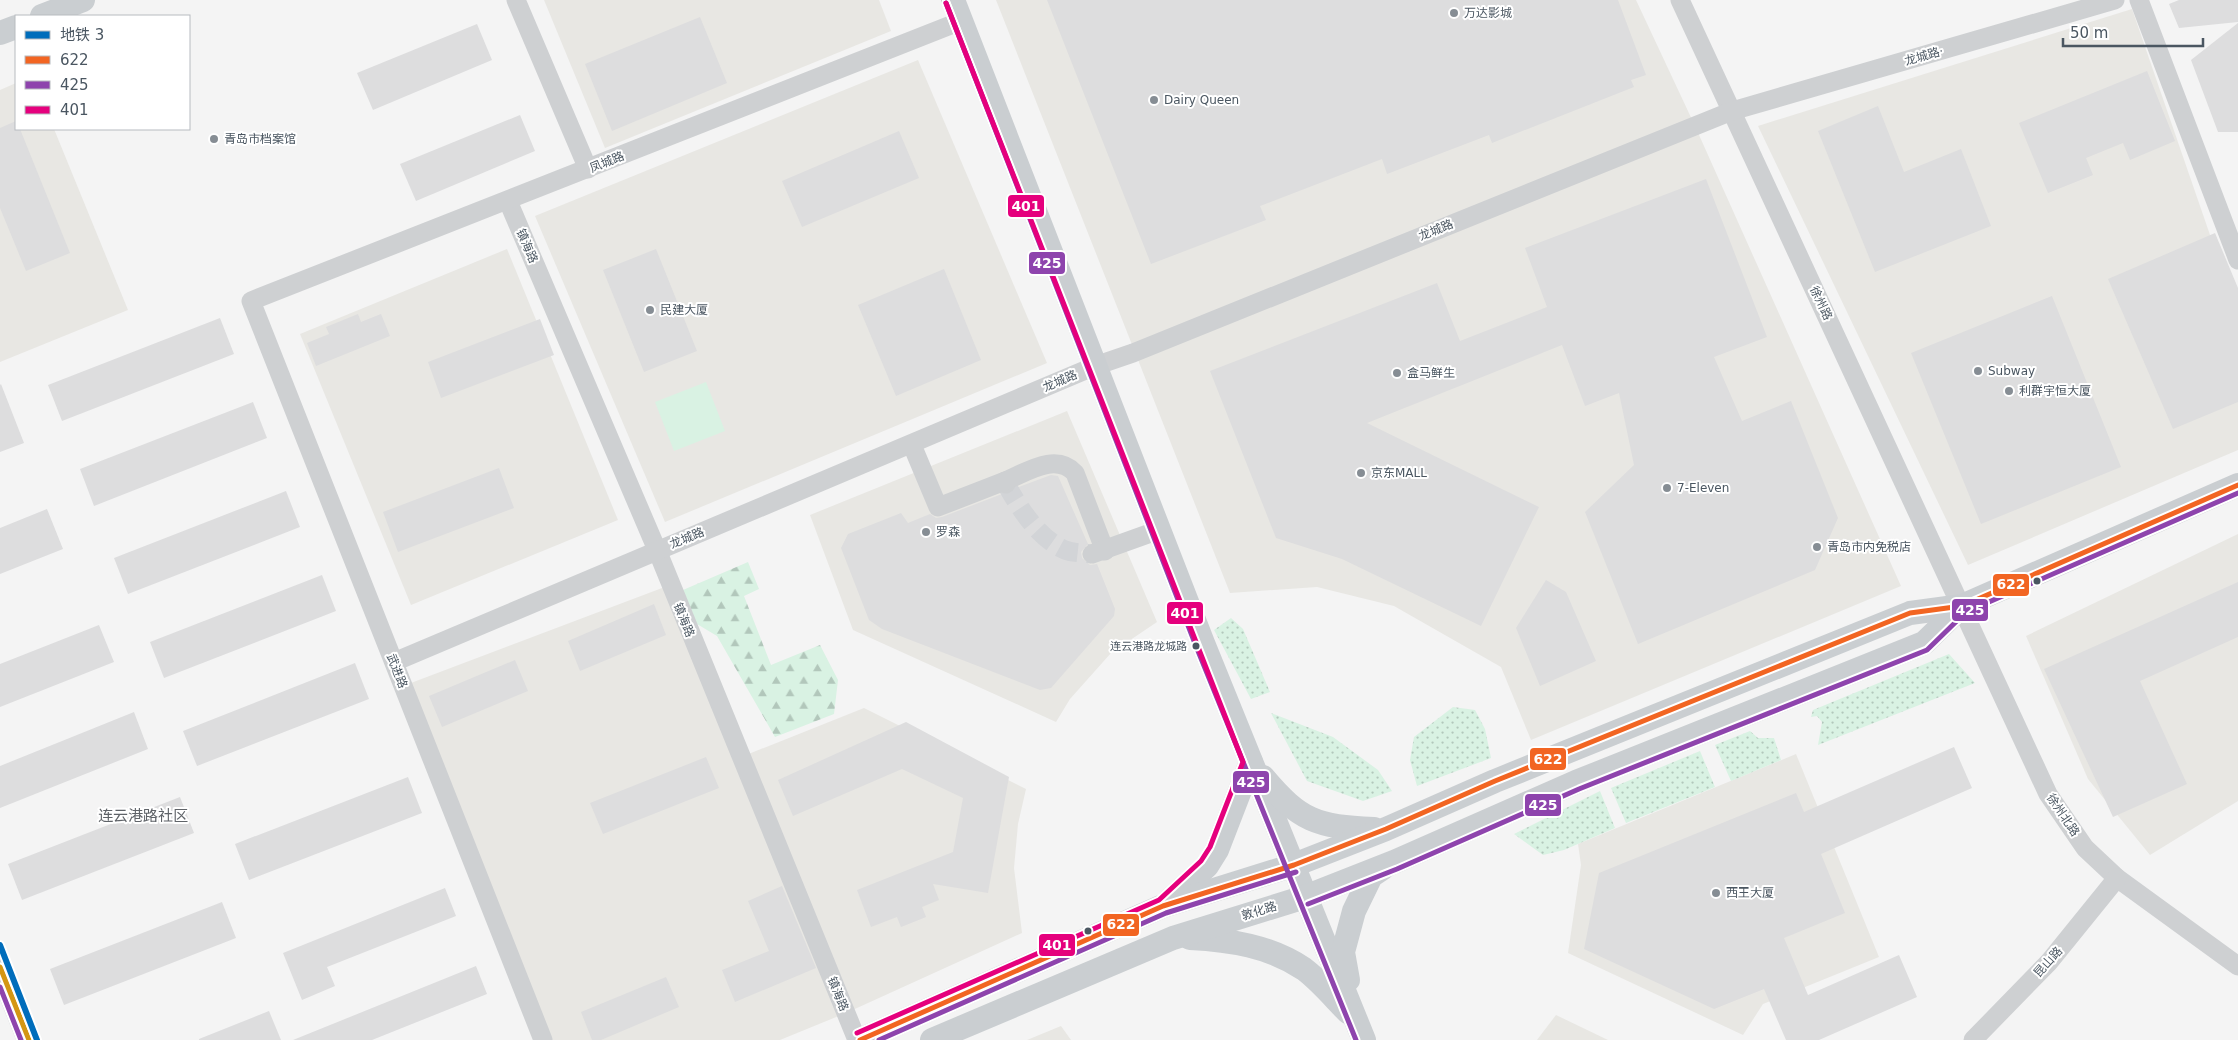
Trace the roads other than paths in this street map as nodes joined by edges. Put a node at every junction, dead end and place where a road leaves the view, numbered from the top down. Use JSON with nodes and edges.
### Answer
{"nodes":[{"id":1,"x":83,"y":0,"type":"edge"},
{"id":2,"x":516,"y":0,"type":"edge"},
{"id":3,"x":1680,"y":0,"type":"edge"},
{"id":4,"x":2116,"y":0,"type":"edge"},
{"id":5,"x":2139,"y":0,"type":"edge"},
{"id":6,"x":957,"y":10,"type":"edge"},
{"id":7,"x":45,"y":15,"type":"edge"},
{"id":8,"x":15,"y":27,"type":"edge"},
{"id":9,"x":0,"y":33,"type":"edge"},
{"id":10,"x":1732,"y":112,"type":"junction"},
{"id":11,"x":588,"y":169,"type":"junction"},
{"id":12,"x":508,"y":201,"type":"junction"},
{"id":13,"x":2238,"y":260,"type":"edge"},
{"id":14,"x":251,"y":302,"type":"joint"},
{"id":15,"x":1096,"y":366,"type":"junction"},
{"id":16,"x":912,"y":445,"type":"junction"},
{"id":17,"x":2238,"y":485,"type":"edge"},
{"id":18,"x":1159,"y":530,"type":"junction"},
{"id":19,"x":657,"y":550,"type":"junction"},
{"id":20,"x":1962,"y":606,"type":"junction"},
{"id":21,"x":394,"y":662,"type":"junction"},
{"id":22,"x":1251,"y":762,"type":"junction"},
{"id":23,"x":1386,"y":829,"type":"junction"},
{"id":24,"x":1394,"y":862,"type":"junction"},
{"id":25,"x":1294,"y":865,"type":"junction"},
{"id":26,"x":2117,"y":878,"type":"junction"},
{"id":27,"x":1305,"y":897,"type":"junction"},
{"id":28,"x":1163,"y":906,"type":"junction"},
{"id":29,"x":1173,"y":938,"type":"junction"},
{"id":30,"x":2238,"y":966,"type":"edge"},
{"id":31,"x":0,"y":967,"type":"edge"},
{"id":32,"x":6,"y":1002,"type":"edge"},
{"id":33,"x":1360,"y":1030,"type":"edge"},
{"id":34,"x":29,"y":1040,"type":"edge"},
{"id":35,"x":543,"y":1040,"type":"edge"},
{"id":36,"x":858,"y":1040,"type":"edge"},
{"id":37,"x":932,"y":1040,"type":"edge"},
{"id":38,"x":1973,"y":1040,"type":"edge"}],
"edges":[{"from":1,"to":7,"type":"main road"},
{"from":2,"to":11,"type":"street"},
{"from":3,"to":10,"type":"street","name":"徐州路"},
{"from":4,"to":10,"type":"street","name":"龙城路·"},
{"from":5,"to":13,"type":"street"},
{"from":6,"to":11,"type":"street","name":"凤城路"},
{"from":6,"to":15,"type":"main road"},
{"from":8,"to":9,"type":"main road"},
{"from":10,"to":15,"type":"street","name":"龙城路"},
{"from":10,"to":20,"type":"street","name":"徐州路"},
{"from":11,"to":12,"type":"street","name":"凤城路"},
{"from":12,"to":14,"type":"street","name":"凤城路"},
{"from":12,"to":19,"type":"street","name":"镇海路"},
{"from":14,"to":21,"type":"street","name":"武进路"},
{"from":15,"to":16,"type":"street","name":"龙城路"},
{"from":15,"to":18,"type":"main road"},
{"from":16,"to":18,"type":"street"},
{"from":16,"to":19,"type":"street","name":"龙城路"},
{"from":17,"to":20,"type":"main road","name":"敦化路"},
{"from":18,"to":22,"type":"main road"},
{"from":19,"to":21,"type":"street","name":"龙城路"},
{"from":19,"to":36,"type":"street","name":"镇海路"},
{"from":20,"to":23,"type":"main road","name":"敦化路"},
{"from":20,"to":24,"type":"main road","name":"敦化路"},
{"from":20,"to":26,"type":"street","name":"徐州北路"},
{"from":21,"to":35,"type":"street","name":"武进路"},
{"from":22,"to":23,"type":"main road"},
{"from":22,"to":25,"type":"main road"},
{"from":22,"to":28,"type":"main road"},
{"from":23,"to":25,"type":"main road","name":"敦化路"},
{"from":24,"to":27,"type":"main road","name":"敦化路"},
{"from":24,"to":33,"type":"main road"},
{"from":25,"to":27,"type":"main road"},
{"from":25,"to":28,"type":"main road","name":"敦化路"},
{"from":26,"to":30,"type":"street","name":"徐州北路"},
{"from":26,"to":38,"type":"street","name":"昆山路"},
{"from":27,"to":29,"type":"main road","name":"敦化路"},
{"from":27,"to":33,"type":"main road"},
{"from":28,"to":36,"type":"main road","name":"敦化路"},
{"from":29,"to":33,"type":"main road"},
{"from":29,"to":37,"type":"main road","name":"敦化路"},
{"from":31,"to":32,"type":"main road"},
{"from":32,"to":34,"type":"main road"}]}
